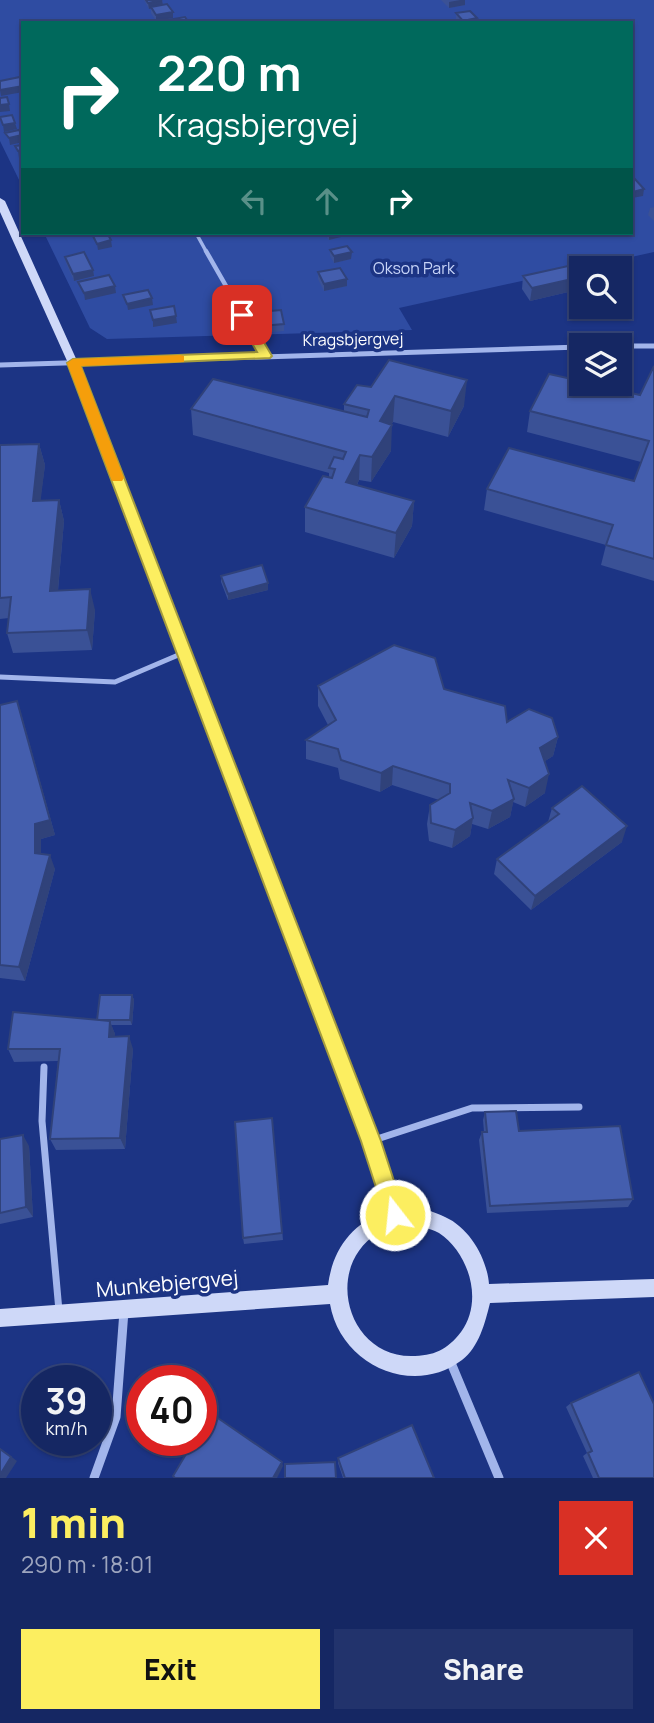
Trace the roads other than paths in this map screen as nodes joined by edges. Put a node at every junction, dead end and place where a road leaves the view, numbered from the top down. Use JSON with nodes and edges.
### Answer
{"nodes":[{"id":1,"x":0,"y":201,"type":"edge"},
{"id":2,"x":197,"y":235,"type":"edge"},
{"id":3,"x":654,"y":345,"type":"edge"},
{"id":4,"x":632,"y":346,"type":"edge"},
{"id":5,"x":569,"y":347,"type":"edge"},
{"id":6,"x":265,"y":356,"type":"junction"},
{"id":7,"x":73,"y":363,"type":"junction"},
{"id":8,"x":0,"y":365,"type":"edge"},
{"id":9,"x":184,"y":652,"type":"junction"},
{"id":10,"x":0,"y":677,"type":"edge"},
{"id":11,"x":44,"y":1067,"type":"edge"},
{"id":12,"x":579,"y":1107,"type":"dead end"},
{"id":13,"x":371,"y":1141,"type":"junction"},
{"id":14,"x":395,"y":1215,"type":"junction"},
{"id":15,"x":654,"y":1288,"type":"edge"},
{"id":16,"x":338,"y":1294,"type":"junction"},
{"id":17,"x":482,"y":1294,"type":"junction"},
{"id":18,"x":124,"y":1310,"type":"junction"},
{"id":19,"x":59,"y":1314,"type":"junction"},
{"id":20,"x":0,"y":1318,"type":"edge"},
{"id":21,"x":449,"y":1357,"type":"junction"},
{"id":22,"x":94,"y":1478,"type":"edge"},
{"id":23,"x":499,"y":1478,"type":"edge"}],
"edges":[{"from":1,"to":7,"type":"street"},
{"from":2,"to":6,"type":"lane"},
{"from":3,"to":4,"type":"street"},
{"from":5,"to":6,"type":"street","name":"Kragsbjergvej"},
{"from":6,"to":7,"type":"street","name":"Kragsbjergvej"},
{"from":7,"to":8,"type":"street","name":"Kragsbjergvej"},
{"from":7,"to":9,"type":"street"},
{"from":9,"to":10,"type":"lane"},
{"from":9,"to":13,"type":"street"},
{"from":11,"to":19,"type":"lane"},
{"from":12,"to":13,"type":"lane"},
{"from":13,"to":14,"type":"street"},
{"from":14,"to":16,"type":"street"},
{"from":14,"to":17,"type":"street"},
{"from":15,"to":17,"type":"street"},
{"from":16,"to":18,"type":"street","name":"Munkebjergvej"},
{"from":16,"to":21,"type":"street"},
{"from":17,"to":21,"type":"street"},
{"from":18,"to":19,"type":"street","name":"Munkebjergvej"},
{"from":18,"to":22,"type":"street"},
{"from":19,"to":20,"type":"street","name":"Munkebjergvej"},
{"from":21,"to":23,"type":"street"}]}
